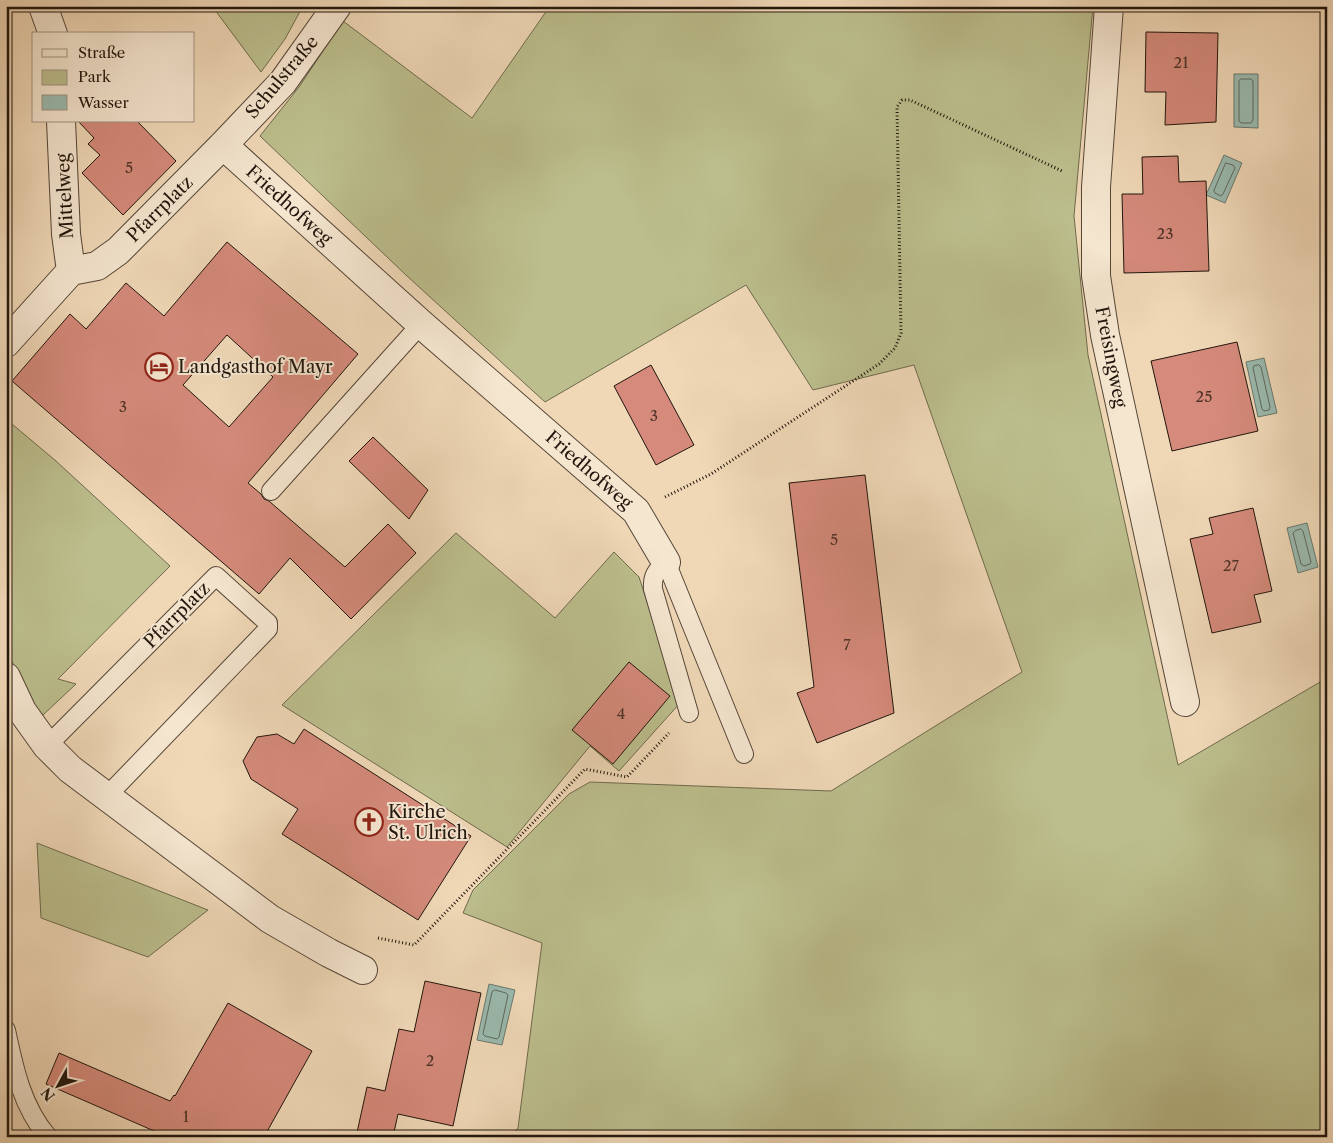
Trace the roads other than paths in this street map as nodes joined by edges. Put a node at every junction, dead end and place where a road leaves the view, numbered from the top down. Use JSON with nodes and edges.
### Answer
{"nodes":[{"id":1,"x":43,"y":6,"type":"edge"},
{"id":2,"x":1109,"y":6,"type":"edge"},
{"id":3,"x":332,"y":9,"type":"edge"},
{"id":4,"x":52,"y":32,"type":"edge"},
{"id":5,"x":61,"y":122,"type":"edge"},
{"id":6,"x":223,"y":145,"type":"junction"},
{"id":7,"x":71,"y":271,"type":"junction"},
{"id":8,"x":421,"y":324,"type":"junction"},
{"id":9,"x":6,"y":343,"type":"edge"},
{"id":10,"x":271,"y":491,"type":"dead end"},
{"id":11,"x":666,"y":562,"type":"junction"},
{"id":12,"x":6,"y":677,"type":"edge"},
{"id":13,"x":1185,"y":702,"type":"dead end"},
{"id":14,"x":689,"y":713,"type":"road end"},
{"id":15,"x":47,"y":746,"type":"junction"},
{"id":16,"x":744,"y":754,"type":"dead end"},
{"id":17,"x":106,"y":797,"type":"junction"},
{"id":18,"x":363,"y":970,"type":"road end"},
{"id":19,"x":6,"y":1030,"type":"edge"},
{"id":20,"x":48,"y":1137,"type":"edge"}],
"edges":[{"from":1,"to":4,"type":"street"},
{"from":2,"to":13,"type":"street","name":"Freisingweg"},
{"from":3,"to":6,"type":"street","name":"Schulstraße"},
{"from":5,"to":7,"type":"street","name":"Mittelweg"},
{"from":6,"to":7,"type":"street","name":"Pfarrplatz"},
{"from":6,"to":8,"type":"street","name":"Friedhofweg"},
{"from":7,"to":9,"type":"street"},
{"from":8,"to":10,"type":"lane"},
{"from":8,"to":11,"type":"street","name":"Friedhofweg"},
{"from":11,"to":14,"type":"lane"},
{"from":11,"to":16,"type":"lane"},
{"from":12,"to":15,"type":"street"},
{"from":15,"to":17,"type":"street"},
{"from":15,"to":17,"type":"lane","name":"Pfarrplatz"},
{"from":17,"to":18,"type":"street"},
{"from":19,"to":20,"type":"lane"}]}
